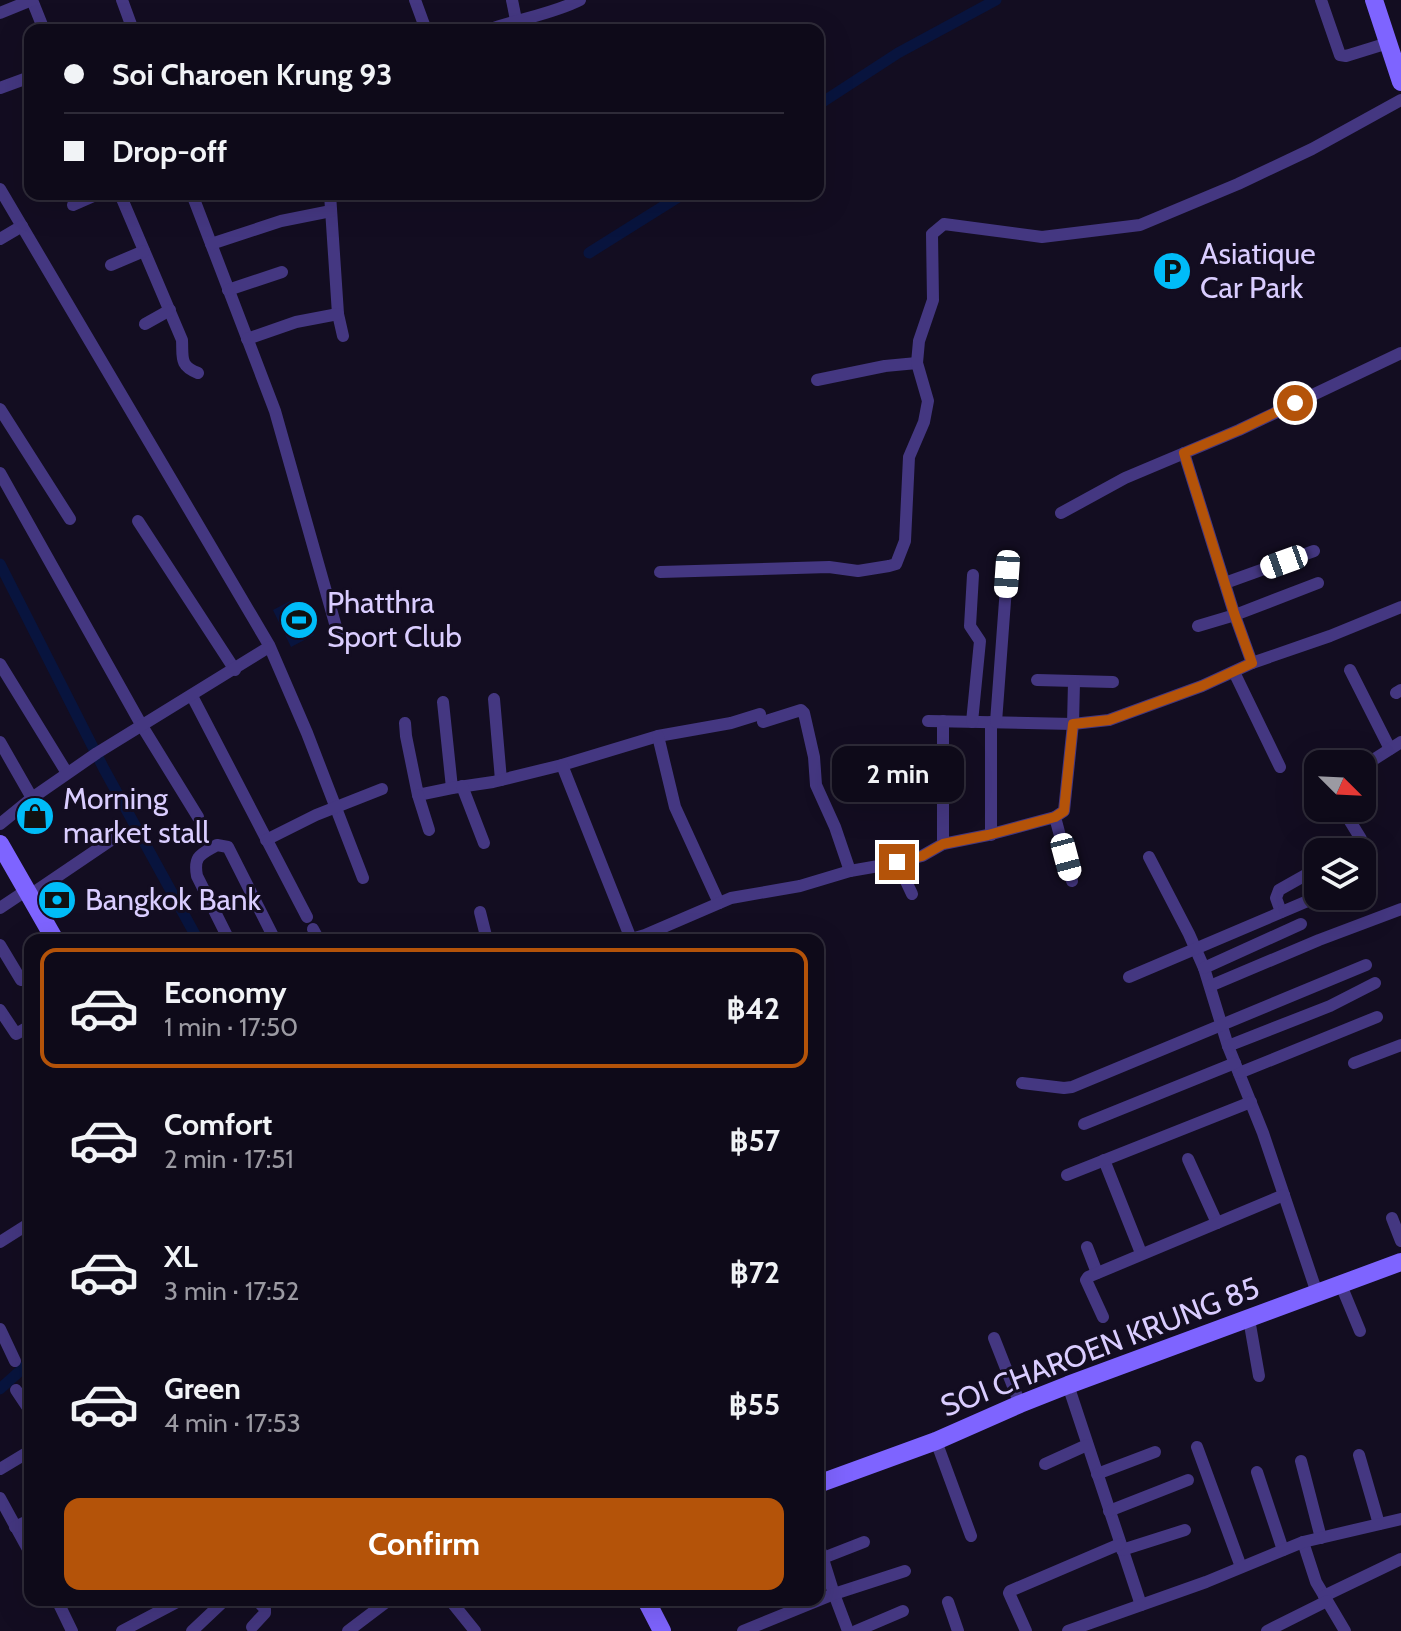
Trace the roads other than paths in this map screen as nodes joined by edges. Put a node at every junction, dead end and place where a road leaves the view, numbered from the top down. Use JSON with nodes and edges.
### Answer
{"nodes":[{"id":1,"x":32,"y":0,"type":"edge"},
{"id":2,"x":122,"y":0,"type":"edge"},
{"id":3,"x":415,"y":0,"type":"edge"},
{"id":4,"x":512,"y":0,"type":"edge"},
{"id":5,"x":580,"y":0,"type":"edge"},
{"id":6,"x":1321,"y":0,"type":"edge"},
{"id":7,"x":1374,"y":0,"type":"edge"},
{"id":8,"x":0,"y":13,"type":"edge"},
{"id":9,"x":516,"y":20,"type":"junction"},
{"id":10,"x":42,"y":24,"type":"edge"},
{"id":11,"x":131,"y":24,"type":"edge"},
{"id":12,"x":424,"y":24,"type":"edge"},
{"id":13,"x":505,"y":24,"type":"edge"},
{"id":14,"x":1388,"y":43,"type":"junction"},
{"id":15,"x":24,"y":79,"type":"edge"},
{"id":16,"x":1401,"y":82,"type":"edge"},
{"id":17,"x":0,"y":88,"type":"edge"},
{"id":18,"x":1401,"y":100,"type":"edge"},
{"id":19,"x":0,"y":189,"type":"edge"},
{"id":20,"x":84,"y":200,"type":"edge"},
{"id":21,"x":123,"y":200,"type":"edge"},
{"id":22,"x":198,"y":200,"type":"edge"},
{"id":23,"x":330,"y":200,"type":"edge"},
{"id":24,"x":73,"y":205,"type":"dead end"},
{"id":25,"x":331,"y":211,"type":"junction"},
{"id":26,"x":22,"y":226,"type":"junction"},
{"id":27,"x":0,"y":239,"type":"edge"},
{"id":28,"x":211,"y":244,"type":"junction"},
{"id":29,"x":144,"y":251,"type":"junction"},
{"id":30,"x":111,"y":265,"type":"dead end"},
{"id":31,"x":282,"y":272,"type":"dead end"},
{"id":32,"x":228,"y":290,"type":"junction"},
{"id":33,"x":170,"y":310,"type":"junction"},
{"id":34,"x":338,"y":314,"type":"junction"},
{"id":35,"x":145,"y":324,"type":"dead end"},
{"id":36,"x":343,"y":336,"type":"dead end"},
{"id":37,"x":247,"y":339,"type":"junction"},
{"id":38,"x":1401,"y":353,"type":"edge"},
{"id":39,"x":917,"y":363,"type":"junction"},
{"id":40,"x":198,"y":373,"type":"dead end"},
{"id":41,"x":817,"y":380,"type":"dead end"},
{"id":42,"x":0,"y":409,"type":"edge"},
{"id":43,"x":1184,"y":453,"type":"junction"},
{"id":44,"x":0,"y":473,"type":"edge"},
{"id":45,"x":1061,"y":513,"type":"dead end"},
{"id":46,"x":70,"y":519,"type":"dead end"},
{"id":47,"x":138,"y":521,"type":"dead end"},
{"id":48,"x":1314,"y":551,"type":"dead end"},
{"id":49,"x":660,"y":572,"type":"dead end"},
{"id":50,"x":1007,"y":574,"type":"dead end"},
{"id":51,"x":973,"y":575,"type":"dead end"},
{"id":52,"x":1225,"y":583,"type":"junction"},
{"id":53,"x":1318,"y":583,"type":"dead end"},
{"id":54,"x":1401,"y":607,"type":"edge"},
{"id":55,"x":1235,"y":615,"type":"junction"},
{"id":56,"x":1198,"y":626,"type":"dead end"},
{"id":57,"x":338,"y":634,"type":"dead end"},
{"id":58,"x":269,"y":647,"type":"junction"},
{"id":59,"x":1252,"y":663,"type":"junction"},
{"id":60,"x":0,"y":664,"type":"edge"},
{"id":61,"x":235,"y":670,"type":"junction"},
{"id":62,"x":1350,"y":670,"type":"dead end"},
{"id":63,"x":1234,"y":672,"type":"junction"},
{"id":64,"x":1037,"y":680,"type":"dead end"},
{"id":65,"x":1074,"y":682,"type":"junction"},
{"id":66,"x":1113,"y":682,"type":"dead end"},
{"id":67,"x":192,"y":696,"type":"junction"},
{"id":68,"x":494,"y":699,"type":"dead end"},
{"id":69,"x":443,"y":702,"type":"dead end"},
{"id":70,"x":928,"y":721,"type":"dead end"},
{"id":71,"x":943,"y":721,"type":"junction"},
{"id":72,"x":972,"y":722,"type":"junction"},
{"id":73,"x":993,"y":722,"type":"junction"},
{"id":74,"x":405,"y":723,"type":"dead end"},
{"id":75,"x":1073,"y":724,"type":"junction"},
{"id":76,"x":142,"y":726,"type":"junction"},
{"id":77,"x":658,"y":736,"type":"junction"},
{"id":78,"x":0,"y":742,"type":"edge"},
{"id":79,"x":1396,"y":746,"type":"edge"},
{"id":80,"x":1376,"y":758,"type":"edge"},
{"id":81,"x":562,"y":765,"type":"junction"},
{"id":82,"x":1280,"y":767,"type":"dead end"},
{"id":83,"x":67,"y":773,"type":"junction"},
{"id":84,"x":501,"y":780,"type":"junction"},
{"id":85,"x":457,"y":787,"type":"junction"},
{"id":86,"x":382,"y":789,"type":"dead end"},
{"id":87,"x":418,"y":795,"type":"junction"},
{"id":88,"x":32,"y":798,"type":"junction"},
{"id":89,"x":336,"y":807,"type":"junction"},
{"id":90,"x":198,"y":817,"type":"dead end"},
{"id":91,"x":1055,"y":817,"type":"junction"},
{"id":92,"x":0,"y":824,"type":"edge"},
{"id":93,"x":429,"y":830,"type":"dead end"},
{"id":94,"x":123,"y":832,"type":"dead end"},
{"id":95,"x":991,"y":835,"type":"junction"},
{"id":96,"x":266,"y":840,"type":"junction"},
{"id":97,"x":484,"y":843,"type":"dead end"},
{"id":98,"x":0,"y":844,"type":"edge"},
{"id":99,"x":943,"y":844,"type":"junction"},
{"id":100,"x":1149,"y":857,"type":"dead end"},
{"id":101,"x":897,"y":862,"type":"junction"},
{"id":102,"x":850,"y":871,"type":"junction"},
{"id":103,"x":1304,"y":876,"type":"edge"},
{"id":104,"x":363,"y":878,"type":"dead end"},
{"id":105,"x":1072,"y":881,"type":"dead end"},
{"id":106,"x":28,"y":892,"type":"junction"},
{"id":107,"x":912,"y":894,"type":"dead end"},
{"id":108,"x":1304,"y":902,"type":"edge"},
{"id":109,"x":719,"y":903,"type":"junction"},
{"id":110,"x":0,"y":908,"type":"edge"},
{"id":111,"x":1401,"y":909,"type":"edge"},
{"id":112,"x":480,"y":912,"type":"dead end"},
{"id":113,"x":1281,"y":912,"type":"junction"},
{"id":114,"x":307,"y":917,"type":"dead end"},
{"id":115,"x":1301,"y":924,"type":"dead end"},
{"id":116,"x":52,"y":934,"type":"edge"},
{"id":117,"x":226,"y":934,"type":"edge"},
{"id":118,"x":272,"y":934,"type":"edge"},
{"id":119,"x":486,"y":934,"type":"edge"},
{"id":120,"x":627,"y":934,"type":"edge"},
{"id":121,"x":647,"y":934,"type":"edge"},
{"id":122,"x":0,"y":945,"type":"edge"},
{"id":123,"x":1195,"y":948,"type":"junction"},
{"id":124,"x":1366,"y":965,"type":"dead end"},
{"id":125,"x":1204,"y":968,"type":"junction"},
{"id":126,"x":1129,"y":977,"type":"dead end"},
{"id":127,"x":21,"y":980,"type":"dead end"},
{"id":128,"x":1375,"y":983,"type":"dead end"},
{"id":129,"x":1210,"y":986,"type":"junction"},
{"id":130,"x":0,"y":1010,"type":"edge"},
{"id":131,"x":1377,"y":1017,"type":"dead end"},
{"id":132,"x":1221,"y":1025,"type":"junction"},
{"id":133,"x":24,"y":1029,"type":"edge"},
{"id":134,"x":1401,"y":1045,"type":"edge"},
{"id":135,"x":1228,"y":1046,"type":"junction"},
{"id":136,"x":1354,"y":1063,"type":"dead end"},
{"id":137,"x":1237,"y":1068,"type":"junction"},
{"id":138,"x":1022,"y":1083,"type":"dead end"},
{"id":139,"x":1251,"y":1102,"type":"junction"},
{"id":140,"x":1084,"y":1124,"type":"dead end"},
{"id":141,"x":1188,"y":1159,"type":"dead end"},
{"id":142,"x":1104,"y":1160,"type":"junction"},
{"id":143,"x":1067,"y":1175,"type":"dead end"},
{"id":144,"x":1284,"y":1195,"type":"junction"},
{"id":145,"x":1392,"y":1218,"type":"dead end"},
{"id":146,"x":1217,"y":1223,"type":"junction"},
{"id":147,"x":24,"y":1227,"type":"edge"},
{"id":148,"x":1401,"y":1241,"type":"edge"},
{"id":149,"x":0,"y":1242,"type":"edge"},
{"id":150,"x":1087,"y":1247,"type":"dead end"},
{"id":151,"x":1141,"y":1253,"type":"junction"},
{"id":152,"x":1401,"y":1262,"type":"edge"},
{"id":153,"x":1097,"y":1273,"type":"junction"},
{"id":154,"x":1341,"y":1285,"type":"junction"},
{"id":155,"x":1317,"y":1293,"type":"junction"},
{"id":156,"x":1103,"y":1317,"type":"dead end"},
{"id":157,"x":1249,"y":1319,"type":"junction"},
{"id":158,"x":0,"y":1329,"type":"edge"},
{"id":159,"x":1360,"y":1331,"type":"dead end"},
{"id":160,"x":994,"y":1338,"type":"dead end"},
{"id":161,"x":15,"y":1361,"type":"dead end"},
{"id":162,"x":1259,"y":1376,"type":"dead end"},
{"id":163,"x":1068,"y":1385,"type":"junction"},
{"id":164,"x":16,"y":1390,"type":"dead end"},
{"id":165,"x":24,"y":1402,"type":"edge"},
{"id":166,"x":1020,"y":1404,"type":"junction"},
{"id":167,"x":936,"y":1441,"type":"junction"},
{"id":168,"x":1087,"y":1445,"type":"junction"},
{"id":169,"x":1197,"y":1447,"type":"dead end"},
{"id":170,"x":1155,"y":1452,"type":"dead end"},
{"id":171,"x":24,"y":1455,"type":"edge"},
{"id":172,"x":1359,"y":1455,"type":"dead end"},
{"id":173,"x":1301,"y":1461,"type":"dead end"},
{"id":174,"x":1045,"y":1464,"type":"dead end"},
{"id":175,"x":0,"y":1469,"type":"edge"},
{"id":176,"x":1257,"y":1472,"type":"dead end"},
{"id":177,"x":1097,"y":1474,"type":"junction"},
{"id":178,"x":824,"y":1478,"type":"edge"},
{"id":179,"x":1188,"y":1480,"type":"dead end"},
{"id":180,"x":0,"y":1498,"type":"edge"},
{"id":181,"x":1107,"y":1504,"type":"junction"},
{"id":182,"x":1401,"y":1519,"type":"edge"},
{"id":183,"x":24,"y":1523,"type":"edge"},
{"id":184,"x":1379,"y":1524,"type":"junction"},
{"id":185,"x":15,"y":1527,"type":"junction"},
{"id":186,"x":1185,"y":1530,"type":"dead end"},
{"id":187,"x":971,"y":1536,"type":"dead end"},
{"id":188,"x":1321,"y":1538,"type":"junction"},
{"id":189,"x":864,"y":1542,"type":"dead end"},
{"id":190,"x":1303,"y":1542,"type":"junction"},
{"id":191,"x":24,"y":1543,"type":"edge"},
{"id":192,"x":1121,"y":1547,"type":"junction"},
{"id":193,"x":824,"y":1550,"type":"edge"},
{"id":194,"x":1283,"y":1550,"type":"junction"},
{"id":195,"x":1401,"y":1559,"type":"edge"},
{"id":196,"x":824,"y":1563,"type":"edge"},
{"id":197,"x":1241,"y":1567,"type":"junction"},
{"id":198,"x":905,"y":1571,"type":"dead end"},
{"id":199,"x":834,"y":1594,"type":"junction"},
{"id":200,"x":824,"y":1598,"type":"edge"},
{"id":201,"x":1326,"y":1598,"type":"junction"},
{"id":202,"x":948,"y":1602,"type":"dead end"},
{"id":203,"x":1141,"y":1605,"type":"junction"},
{"id":204,"x":60,"y":1606,"type":"edge"},
{"id":205,"x":170,"y":1606,"type":"edge"},
{"id":206,"x":219,"y":1606,"type":"edge"},
{"id":207,"x":262,"y":1606,"type":"edge"},
{"id":208,"x":381,"y":1606,"type":"edge"},
{"id":209,"x":455,"y":1606,"type":"edge"},
{"id":210,"x":649,"y":1606,"type":"edge"},
{"id":211,"x":804,"y":1606,"type":"edge"},
{"id":212,"x":903,"y":1611,"type":"dead end"},
{"id":213,"x":252,"y":1627,"type":"dead end"},
{"id":214,"x":1071,"y":1630,"type":"edge"},
{"id":215,"x":72,"y":1631,"type":"edge"},
{"id":216,"x":122,"y":1631,"type":"edge"},
{"id":217,"x":192,"y":1631,"type":"edge"},
{"id":218,"x":348,"y":1631,"type":"edge"},
{"id":219,"x":475,"y":1631,"type":"edge"},
{"id":220,"x":662,"y":1631,"type":"edge"},
{"id":221,"x":743,"y":1631,"type":"edge"},
{"id":222,"x":848,"y":1631,"type":"edge"},
{"id":223,"x":856,"y":1631,"type":"edge"},
{"id":224,"x":958,"y":1631,"type":"edge"},
{"id":225,"x":1026,"y":1631,"type":"edge"},
{"id":226,"x":1267,"y":1631,"type":"edge"},
{"id":227,"x":1345,"y":1631,"type":"edge"}],
"edges":[{"from":1,"to":8,"type":"street"},
{"from":1,"to":10,"type":"street"},
{"from":2,"to":11,"type":"street"},
{"from":3,"to":12,"type":"street"},
{"from":4,"to":9,"type":"street"},
{"from":5,"to":9,"type":"street"},
{"from":6,"to":14,"type":"street"},
{"from":7,"to":14,"type":"street"},
{"from":9,"to":13,"type":"street"},
{"from":14,"to":16,"type":"street"},
{"from":15,"to":17,"type":"street"},
{"from":18,"to":39,"type":"street"},
{"from":19,"to":26,"type":"street"},
{"from":20,"to":24,"type":"street"},
{"from":21,"to":29,"type":"street"},
{"from":22,"to":28,"type":"street"},
{"from":23,"to":25,"type":"street"},
{"from":25,"to":28,"type":"street"},
{"from":25,"to":34,"type":"street"},
{"from":26,"to":27,"type":"street"},
{"from":26,"to":58,"type":"street"},
{"from":28,"to":32,"type":"street"},
{"from":29,"to":30,"type":"street"},
{"from":29,"to":33,"type":"street"},
{"from":31,"to":32,"type":"street"},
{"from":32,"to":37,"type":"street"},
{"from":33,"to":35,"type":"street"},
{"from":33,"to":40,"type":"street"},
{"from":34,"to":36,"type":"street"},
{"from":34,"to":37,"type":"street"},
{"from":37,"to":57,"type":"street"},
{"from":38,"to":43,"type":"street"},
{"from":39,"to":41,"type":"street"},
{"from":39,"to":49,"type":"street"},
{"from":42,"to":46,"type":"street"},
{"from":43,"to":45,"type":"street"},
{"from":43,"to":52,"type":"street"},
{"from":44,"to":76,"type":"street"},
{"from":47,"to":61,"type":"street"},
{"from":48,"to":52,"type":"street"},
{"from":50,"to":73,"type":"street"},
{"from":51,"to":72,"type":"street"},
{"from":52,"to":55,"type":"street"},
{"from":53,"to":55,"type":"street"},
{"from":54,"to":59,"type":"street"},
{"from":55,"to":56,"type":"street"},
{"from":55,"to":59,"type":"street"},
{"from":58,"to":61,"type":"street"},
{"from":58,"to":89,"type":"street"},
{"from":59,"to":63,"type":"street"},
{"from":60,"to":83,"type":"street"},
{"from":61,"to":67,"type":"street"},
{"from":62,"to":79,"type":"street"},
{"from":63,"to":75,"type":"street"},
{"from":63,"to":82,"type":"street"},
{"from":64,"to":65,"type":"street"},
{"from":65,"to":66,"type":"street"},
{"from":65,"to":75,"type":"street"},
{"from":67,"to":76,"type":"street"},
{"from":67,"to":96,"type":"street"},
{"from":68,"to":84,"type":"street"},
{"from":69,"to":85,"type":"street"},
{"from":70,"to":71,"type":"street"},
{"from":71,"to":72,"type":"street"},
{"from":71,"to":99,"type":"street"},
{"from":72,"to":73,"type":"street"},
{"from":73,"to":75,"type":"street"},
{"from":73,"to":95,"type":"street"},
{"from":74,"to":87,"type":"street"},
{"from":75,"to":91,"type":"street"},
{"from":76,"to":83,"type":"street"},
{"from":76,"to":90,"type":"street"},
{"from":77,"to":81,"type":"street"},
{"from":77,"to":102,"type":"street"},
{"from":77,"to":109,"type":"street"},
{"from":78,"to":88,"type":"street"},
{"from":79,"to":80,"type":"street"},
{"from":81,"to":84,"type":"street"},
{"from":81,"to":120,"type":"street"},
{"from":83,"to":88,"type":"street"},
{"from":84,"to":85,"type":"street"},
{"from":85,"to":87,"type":"street"},
{"from":85,"to":97,"type":"street"},
{"from":86,"to":89,"type":"street"},
{"from":87,"to":93,"type":"street"},
{"from":88,"to":92,"type":"street"},
{"from":89,"to":96,"type":"street"},
{"from":89,"to":104,"type":"street"},
{"from":91,"to":95,"type":"street"},
{"from":91,"to":105,"type":"street"},
{"from":94,"to":106,"type":"street"},
{"from":95,"to":99,"type":"street"},
{"from":96,"to":114,"type":"street"},
{"from":98,"to":106,"type":"street"},
{"from":99,"to":101,"type":"street"},
{"from":100,"to":123,"type":"street"},
{"from":101,"to":102,"type":"street"},
{"from":101,"to":107,"type":"street"},
{"from":102,"to":109,"type":"street"},
{"from":103,"to":113,"type":"street"},
{"from":106,"to":110,"type":"street"},
{"from":106,"to":116,"type":"street"},
{"from":108,"to":113,"type":"street"},
{"from":109,"to":121,"type":"street"},
{"from":111,"to":129,"type":"street"},
{"from":112,"to":119,"type":"street"},
{"from":113,"to":123,"type":"street"},
{"from":115,"to":125,"type":"street"},
{"from":117,"to":118,"type":"street"},
{"from":122,"to":127,"type":"street"},
{"from":123,"to":125,"type":"street"},
{"from":123,"to":126,"type":"street"},
{"from":124,"to":132,"type":"street"},
{"from":125,"to":129,"type":"street"},
{"from":128,"to":135,"type":"street"},
{"from":129,"to":132,"type":"street"},
{"from":130,"to":133,"type":"street"},
{"from":131,"to":137,"type":"street"},
{"from":132,"to":135,"type":"street"},
{"from":132,"to":138,"type":"street"},
{"from":134,"to":136,"type":"street"},
{"from":135,"to":137,"type":"street"},
{"from":137,"to":139,"type":"street"},
{"from":137,"to":140,"type":"street"},
{"from":139,"to":142,"type":"street"},
{"from":139,"to":144,"type":"street"},
{"from":141,"to":146,"type":"street"},
{"from":142,"to":143,"type":"street"},
{"from":142,"to":151,"type":"street"},
{"from":144,"to":146,"type":"street"},
{"from":144,"to":155,"type":"street"},
{"from":145,"to":148,"type":"street"},
{"from":146,"to":151,"type":"street"},
{"from":147,"to":149,"type":"street"},
{"from":150,"to":153,"type":"street"},
{"from":151,"to":153,"type":"street"},
{"from":152,"to":154,"type":"street","name":"SOI CHAROEN KRUNG 85"},
{"from":153,"to":156,"type":"street"},
{"from":154,"to":155,"type":"street","name":"SOI CHAROEN KRUNG 85"},
{"from":154,"to":159,"type":"street"},
{"from":155,"to":157,"type":"street","name":"SOI CHAROEN KRUNG 85"},
{"from":157,"to":162,"type":"street"},
{"from":157,"to":163,"type":"street","name":"SOI CHAROEN KRUNG 85"},
{"from":158,"to":161,"type":"street"},
{"from":160,"to":166,"type":"street"},
{"from":163,"to":166,"type":"street","name":"SOI CHAROEN KRUNG 85"},
{"from":163,"to":168,"type":"street"},
{"from":164,"to":165,"type":"street"},
{"from":166,"to":167,"type":"street","name":"SOI CHAROEN KRUNG 85"},
{"from":167,"to":178,"type":"street","name":"SOI CHAROEN KRUNG 85"},
{"from":167,"to":187,"type":"street"},
{"from":168,"to":174,"type":"street"},
{"from":168,"to":177,"type":"street"},
{"from":169,"to":197,"type":"street"},
{"from":170,"to":177,"type":"street"},
{"from":171,"to":175,"type":"street"},
{"from":172,"to":184,"type":"street"},
{"from":173,"to":188,"type":"street"},
{"from":176,"to":194,"type":"street"},
{"from":177,"to":181,"type":"street"},
{"from":179,"to":181,"type":"street"},
{"from":180,"to":185,"type":"street"},
{"from":181,"to":192,"type":"street"},
{"from":182,"to":184,"type":"street"},
{"from":183,"to":185,"type":"street"},
{"from":184,"to":188,"type":"street"},
{"from":185,"to":191,"type":"street"},
{"from":186,"to":192,"type":"street"},
{"from":188,"to":190,"type":"street"},
{"from":189,"to":193,"type":"street"},
{"from":190,"to":194,"type":"street"},
{"from":190,"to":201,"type":"street"},
{"from":192,"to":203,"type":"street"},
{"from":192,"to":225,"type":"street"},
{"from":194,"to":197,"type":"street"},
{"from":195,"to":201,"type":"street"},
{"from":196,"to":199,"type":"street"},
{"from":197,"to":203,"type":"street"},
{"from":198,"to":199,"type":"street"},
{"from":199,"to":200,"type":"street"},
{"from":199,"to":222,"type":"street"},
{"from":201,"to":226,"type":"street"},
{"from":201,"to":227,"type":"street"},
{"from":202,"to":224,"type":"street"},
{"from":203,"to":214,"type":"street"},
{"from":204,"to":215,"type":"street"},
{"from":205,"to":216,"type":"street"},
{"from":206,"to":217,"type":"street"},
{"from":207,"to":213,"type":"street"},
{"from":208,"to":218,"type":"street"},
{"from":209,"to":219,"type":"street"},
{"from":210,"to":220,"type":"street"},
{"from":211,"to":221,"type":"street"},
{"from":212,"to":223,"type":"street"}]}
